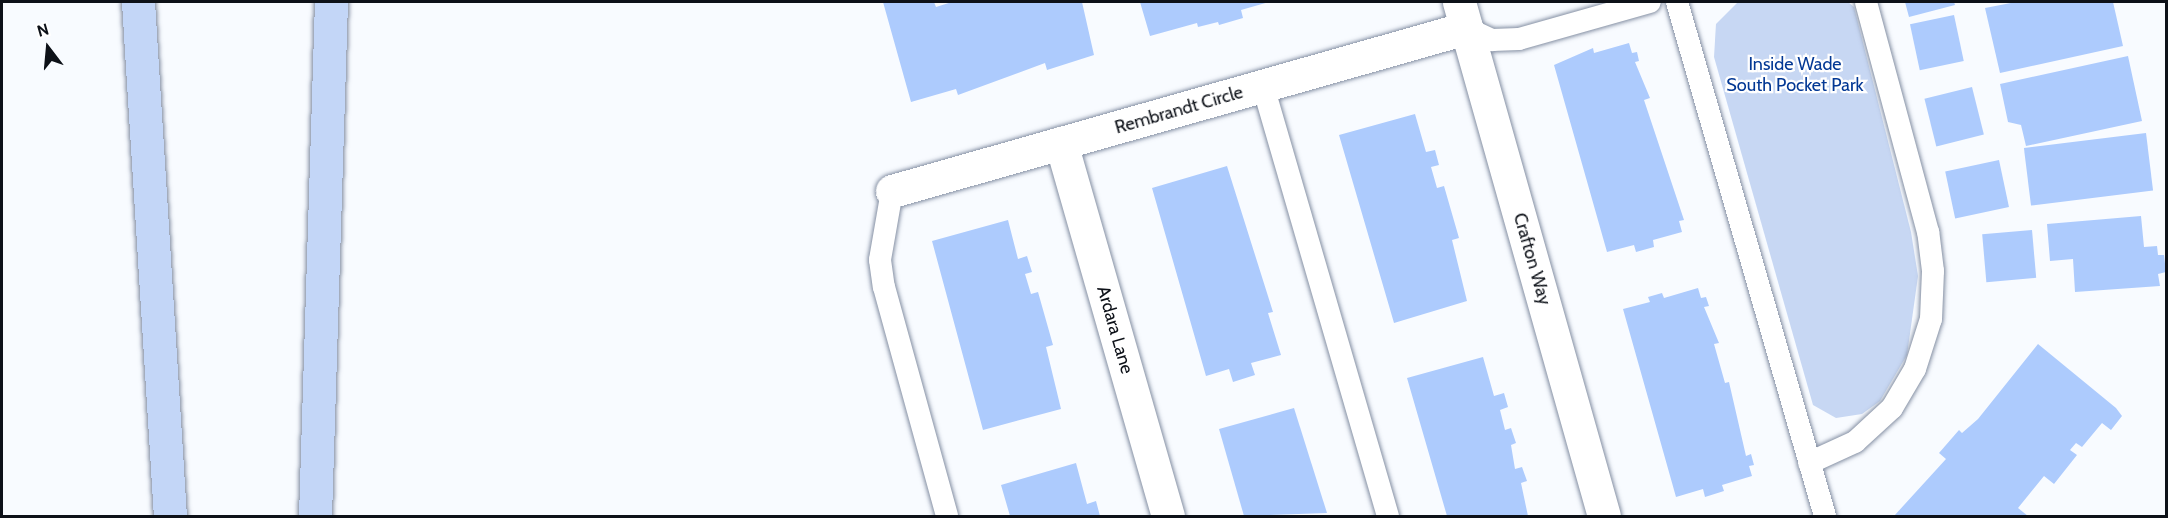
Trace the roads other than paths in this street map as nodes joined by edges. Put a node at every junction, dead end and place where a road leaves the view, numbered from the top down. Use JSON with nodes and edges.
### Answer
{"nodes":[{"id":1,"x":138,"y":2,"type":"edge"},
{"id":2,"x":331,"y":2,"type":"edge"},
{"id":3,"x":1650,"y":2,"type":"edge"},
{"id":4,"x":1677,"y":2,"type":"edge"},
{"id":5,"x":1866,"y":2,"type":"edge"},
{"id":6,"x":1463,"y":15,"type":"edge"},
{"id":7,"x":1263,"y":86,"type":"junction"},
{"id":8,"x":1061,"y":143,"type":"junction"},
{"id":9,"x":892,"y":191,"type":"joint"},
{"id":10,"x":1809,"y":463,"type":"junction"},
{"id":11,"x":170,"y":516,"type":"edge"},
{"id":12,"x":315,"y":516,"type":"edge"},
{"id":13,"x":947,"y":516,"type":"edge"},
{"id":14,"x":1168,"y":516,"type":"edge"},
{"id":15,"x":1388,"y":516,"type":"edge"},
{"id":16,"x":1604,"y":516,"type":"edge"},
{"id":17,"x":1825,"y":516,"type":"edge"}],
"edges":[{"from":1,"to":11,"type":"highway"},
{"from":2,"to":12,"type":"highway"},
{"from":3,"to":6,"type":"lane"},
{"from":4,"to":10,"type":"lane"},
{"from":5,"to":10,"type":"lane"},
{"from":6,"to":7,"type":"street","name":"Rembrandt Circle"},
{"from":6,"to":16,"type":"street","name":"Crafton Way"},
{"from":7,"to":8,"type":"street","name":"Rembrandt Circle"},
{"from":7,"to":15,"type":"lane"},
{"from":8,"to":9,"type":"street","name":"Rembrandt Circle"},
{"from":8,"to":14,"type":"street","name":"Ardara Lane"},
{"from":9,"to":13,"type":"lane"},
{"from":10,"to":17,"type":"lane"}]}
